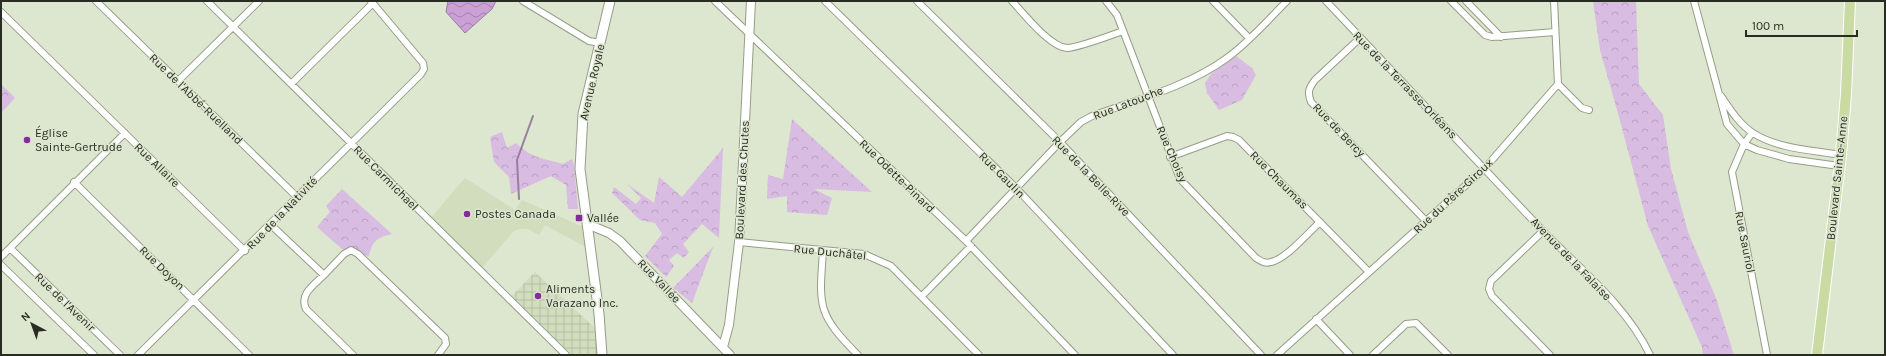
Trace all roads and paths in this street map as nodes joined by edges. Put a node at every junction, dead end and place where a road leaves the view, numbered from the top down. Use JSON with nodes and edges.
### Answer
{"nodes":[{"id":1,"x":96,"y":1,"type":"edge"},
{"id":2,"x":207,"y":1,"type":"edge"},
{"id":3,"x":259,"y":1,"type":"edge"},
{"id":4,"x":524,"y":1,"type":"edge"},
{"id":5,"x":610,"y":1,"type":"edge"},
{"id":6,"x":715,"y":1,"type":"edge"},
{"id":7,"x":751,"y":1,"type":"edge"},
{"id":8,"x":825,"y":1,"type":"edge"},
{"id":9,"x":917,"y":1,"type":"edge"},
{"id":10,"x":1012,"y":1,"type":"edge"},
{"id":11,"x":1106,"y":1,"type":"edge"},
{"id":12,"x":1213,"y":1,"type":"edge"},
{"id":13,"x":1287,"y":1,"type":"edge"},
{"id":14,"x":1326,"y":1,"type":"edge"},
{"id":15,"x":1451,"y":1,"type":"edge"},
{"id":16,"x":1466,"y":1,"type":"edge"},
{"id":17,"x":1554,"y":1,"type":"edge"},
{"id":18,"x":1694,"y":1,"type":"edge"},
{"id":19,"x":1850,"y":1,"type":"edge"},
{"id":20,"x":372,"y":2,"type":"edge"},
{"id":21,"x":1,"y":12,"type":"edge"},
{"id":22,"x":234,"y":27,"type":"junction"},
{"id":23,"x":1123,"y":31,"type":"junction"},
{"id":24,"x":1555,"y":32,"type":"junction"},
{"id":25,"x":750,"y":35,"type":"junction"},
{"id":26,"x":1501,"y":37,"type":"junction"},
{"id":27,"x":1249,"y":38,"type":"junction"},
{"id":28,"x":1360,"y":38,"type":"junction"},
{"id":29,"x":601,"y":43,"type":"junction"},
{"id":30,"x":178,"y":81,"type":"junction"},
{"id":31,"x":291,"y":84,"type":"junction"},
{"id":32,"x":1558,"y":84,"type":"junction"},
{"id":33,"x":1718,"y":91,"type":"junction"},
{"id":34,"x":1147,"y":96,"type":"junction"},
{"id":35,"x":1589,"y":110,"type":"dead end"},
{"id":36,"x":125,"y":133,"type":"junction"},
{"id":37,"x":1752,"y":133,"type":"junction"},
{"id":38,"x":1060,"y":142,"type":"junction"},
{"id":39,"x":351,"y":143,"type":"junction"},
{"id":40,"x":1744,"y":144,"type":"junction"},
{"id":41,"x":1840,"y":155,"type":"junction"},
{"id":42,"x":1170,"y":156,"type":"junction"},
{"id":43,"x":1839,"y":166,"type":"junction"},
{"id":44,"x":1485,"y":168,"type":"junction"},
{"id":45,"x":74,"y":182,"type":"junction"},
{"id":46,"x":1016,"y":188,"type":"junction"},
{"id":47,"x":297,"y":197,"type":"junction"},
{"id":48,"x":1426,"y":221,"type":"junction"},
{"id":49,"x":1320,"y":222,"type":"junction"},
{"id":50,"x":587,"y":224,"type":"junction"},
{"id":51,"x":270,"y":225,"type":"junction"},
{"id":52,"x":1543,"y":231,"type":"junction"},
{"id":53,"x":739,"y":242,"type":"junction"},
{"id":54,"x":968,"y":244,"type":"junction"},
{"id":55,"x":10,"y":248,"type":"junction"},
{"id":56,"x":245,"y":251,"type":"junction"},
{"id":57,"x":823,"y":251,"type":"junction"},
{"id":58,"x":1,"y":257,"type":"edge"},
{"id":59,"x":1,"y":265,"type":"edge"},
{"id":60,"x":1369,"y":272,"type":"junction"},
{"id":61,"x":324,"y":275,"type":"junction"},
{"id":62,"x":922,"y":296,"type":"junction"},
{"id":63,"x":194,"y":300,"type":"junction"},
{"id":64,"x":1316,"y":320,"type":"junction"},
{"id":65,"x":724,"y":347,"type":"junction"},
{"id":66,"x":94,"y":355,"type":"edge"},
{"id":67,"x":120,"y":355,"type":"edge"},
{"id":68,"x":138,"y":355,"type":"edge"},
{"id":69,"x":249,"y":355,"type":"edge"},
{"id":70,"x":354,"y":355,"type":"edge"},
{"id":71,"x":438,"y":355,"type":"edge"},
{"id":72,"x":566,"y":355,"type":"edge"},
{"id":73,"x":602,"y":355,"type":"edge"},
{"id":74,"x":730,"y":355,"type":"edge"},
{"id":75,"x":858,"y":355,"type":"edge"},
{"id":76,"x":979,"y":355,"type":"edge"},
{"id":77,"x":1075,"y":355,"type":"edge"},
{"id":78,"x":1174,"y":355,"type":"edge"},
{"id":79,"x":1261,"y":355,"type":"edge"},
{"id":80,"x":1277,"y":355,"type":"edge"},
{"id":81,"x":1350,"y":355,"type":"edge"},
{"id":82,"x":1373,"y":355,"type":"edge"},
{"id":83,"x":1448,"y":355,"type":"edge"},
{"id":84,"x":1550,"y":355,"type":"edge"},
{"id":85,"x":1650,"y":355,"type":"edge"},
{"id":86,"x":1767,"y":355,"type":"edge"},
{"id":87,"x":1817,"y":355,"type":"edge"}],
"edges":[{"from":1,"to":30,"type":"street","name":"Rue de l'Abbé-Ruelland"},
{"from":2,"to":22,"type":"street","name":"Rue Carmichael"},
{"from":3,"to":22,"type":"street"},
{"from":4,"to":29,"type":"street"},
{"from":5,"to":29,"type":"main road","name":"Avenue Royale"},
{"from":6,"to":25,"type":"street","name":"Rue Odette-Pinard"},
{"from":7,"to":25,"type":"street","name":"Boulevard des Chutes"},
{"from":8,"to":46,"type":"street","name":"Rue Gaulin"},
{"from":9,"to":38,"type":"street","name":"Rue de la Belle-Rive"},
{"from":10,"to":23,"type":"street"},
{"from":11,"to":23,"type":"street","name":"Rue Choisy"},
{"from":12,"to":27,"type":"street"},
{"from":13,"to":27,"type":"street","name":"Rue Latouche"},
{"from":14,"to":28,"type":"street","name":"Rue de la Terrasse-Orléans"},
{"from":15,"to":26,"type":"street"},
{"from":16,"to":26,"type":"street"},
{"from":17,"to":24,"type":"street"},
{"from":18,"to":33,"type":"street"},
{"from":19,"to":41,"type":"main road","name":"Boulevard Sainte-Anne"},
{"from":20,"to":31,"type":"street"},
{"from":20,"to":39,"type":"street","name":"Rue de la Nativité"},
{"from":21,"to":36,"type":"street","name":"Rue Allaire"},
{"from":22,"to":30,"type":"street"},
{"from":22,"to":31,"type":"street","name":"Rue Carmichael"},
{"from":23,"to":34,"type":"street","name":"Rue Choisy"},
{"from":24,"to":26,"type":"street"},
{"from":24,"to":32,"type":"street"},
{"from":25,"to":53,"type":"street","name":"Boulevard des Chutes"},
{"from":25,"to":54,"type":"street","name":"Rue Odette-Pinard"},
{"from":27,"to":34,"type":"street","name":"Rue Latouche"},
{"from":28,"to":44,"type":"street","name":"Rue de la Terrasse-Orléans"},
{"from":28,"to":48,"type":"street","name":"Rue de Bercy"},
{"from":29,"to":50,"type":"main road","name":"Avenue Royale"},
{"from":30,"to":47,"type":"street","name":"Rue de l'Abbé-Ruelland"},
{"from":31,"to":39,"type":"street","name":"Rue Carmichael"},
{"from":32,"to":35,"type":"street"},
{"from":32,"to":44,"type":"street","name":"Rue du Père-Giroux"},
{"from":33,"to":37,"type":"street"},
{"from":33,"to":40,"type":"street"},
{"from":34,"to":38,"type":"street","name":"Rue Latouche"},
{"from":34,"to":42,"type":"street","name":"Rue Choisy"},
{"from":36,"to":45,"type":"street"},
{"from":36,"to":56,"type":"street","name":"Rue Allaire"},
{"from":37,"to":40,"type":"street","name":"Rue Sauriol"},
{"from":37,"to":41,"type":"street"},
{"from":38,"to":46,"type":"street","name":"Rue Latouche"},
{"from":38,"to":79,"type":"street","name":"Rue de la Belle-Rive"},
{"from":39,"to":47,"type":"street","name":"Rue de la Nativité"},
{"from":39,"to":72,"type":"street","name":"Rue Carmichael"},
{"from":40,"to":43,"type":"street"},
{"from":40,"to":86,"type":"street","name":"Rue Sauriol"},
{"from":41,"to":43,"type":"main road","name":"Boulevard Sainte-Anne"},
{"from":42,"to":49,"type":"street","name":"Rue Chaumas"},
{"from":42,"to":49,"type":"street","name":"Rue Choisy"},
{"from":43,"to":87,"type":"main road","name":"Boulevard Sainte-Anne"},
{"from":44,"to":48,"type":"street","name":"Rue du Père-Giroux"},
{"from":44,"to":52,"type":"street","name":"Avenue de la Falaise"},
{"from":45,"to":55,"type":"street"},
{"from":45,"to":63,"type":"street","name":"Rue Doyon"},
{"from":46,"to":54,"type":"street","name":"Rue Latouche"},
{"from":46,"to":78,"type":"street","name":"Rue Gaulin"},
{"from":47,"to":51,"type":"street","name":"Rue de la Nativité"},
{"from":48,"to":60,"type":"street","name":"Rue du Père-Giroux"},
{"from":49,"to":60,"type":"street","name":"Rue Chaumas"},
{"from":50,"to":65,"type":"street","name":"Rue Vallée"},
{"from":50,"to":73,"type":"main road","name":"Avenue Royale"},
{"from":51,"to":56,"type":"street","name":"Rue de la Nativité"},
{"from":51,"to":61,"type":"street"},
{"from":52,"to":84,"type":"street"},
{"from":52,"to":85,"type":"street","name":"Avenue de la Falaise"},
{"from":53,"to":57,"type":"street","name":"Rue Duchâtel"},
{"from":53,"to":65,"type":"street","name":"Boulevard des Chutes"},
{"from":54,"to":62,"type":"street","name":"Rue Latouche"},
{"from":54,"to":77,"type":"street","name":"Rue Odette-Pinard"},
{"from":55,"to":58,"type":"street"},
{"from":55,"to":67,"type":"street","name":"Rue de l'Avenir"},
{"from":56,"to":63,"type":"street","name":"Rue de la Nativité"},
{"from":57,"to":62,"type":"street","name":"Rue Duchâtel"},
{"from":57,"to":75,"type":"street"},
{"from":59,"to":66,"type":"street","name":"Rue de l'Avenir"},
{"from":60,"to":64,"type":"street","name":"Rue du Père-Giroux"},
{"from":61,"to":70,"type":"street"},
{"from":61,"to":71,"type":"street"},
{"from":62,"to":76,"type":"street","name":"Rue Duchâtel"},
{"from":63,"to":68,"type":"street","name":"Rue de la Nativité"},
{"from":63,"to":69,"type":"street","name":"Rue Doyon"},
{"from":64,"to":80,"type":"street","name":"Rue du Père-Giroux"},
{"from":64,"to":81,"type":"street"},
{"from":65,"to":74,"type":"street"},
{"from":82,"to":83,"type":"street"}]}
